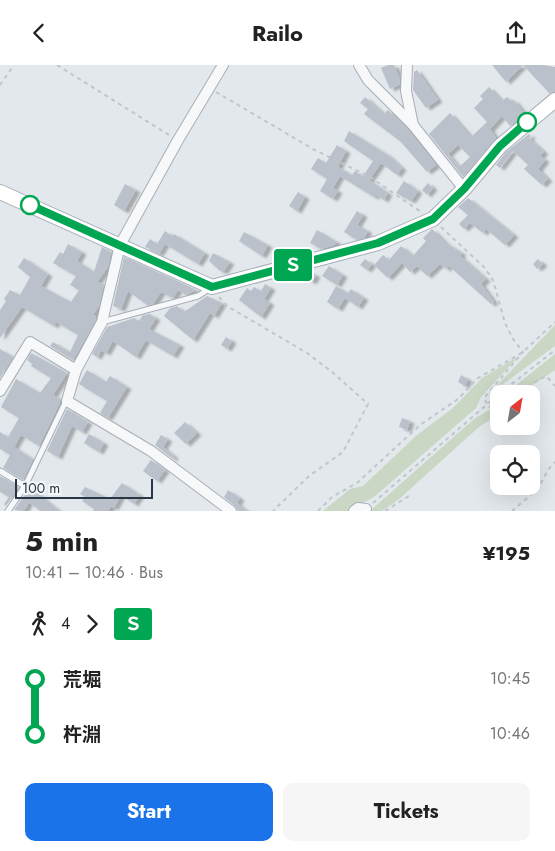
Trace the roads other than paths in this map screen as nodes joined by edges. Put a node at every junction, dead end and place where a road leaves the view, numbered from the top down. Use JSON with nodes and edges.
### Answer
{"nodes":[{"id":1,"x":223,"y":65,"type":"edge"},
{"id":2,"x":359,"y":65,"type":"edge"},
{"id":3,"x":407,"y":65,"type":"edge"},
{"id":4,"x":555,"y":100,"type":"edge"},
{"id":5,"x":413,"y":125,"type":"junction"},
{"id":6,"x":464,"y":189,"type":"junction"},
{"id":7,"x":0,"y":191,"type":"edge"},
{"id":8,"x":120,"y":245,"type":"junction"},
{"id":9,"x":212,"y":287,"type":"junction"},
{"id":10,"x":102,"y":322,"type":"junction"},
{"id":11,"x":76,"y":369,"type":"junction"},
{"id":12,"x":0,"y":391,"type":"edge"},
{"id":13,"x":67,"y":401,"type":"junction"},
{"id":14,"x":0,"y":471,"type":"edge"},
{"id":15,"x":25,"y":486,"type":"junction"},
{"id":16,"x":366,"y":509,"type":"road end"},
{"id":17,"x":8,"y":511,"type":"edge"},
{"id":18,"x":231,"y":511,"type":"edge"},
{"id":19,"x":354,"y":511,"type":"edge"}],
"edges":[{"from":1,"to":8,"type":"street"},
{"from":2,"to":5,"type":"street"},
{"from":3,"to":5,"type":"street"},
{"from":4,"to":6,"type":"street"},
{"from":5,"to":6,"type":"street"},
{"from":6,"to":9,"type":"street"},
{"from":7,"to":8,"type":"street"},
{"from":8,"to":9,"type":"street"},
{"from":8,"to":10,"type":"street"},
{"from":9,"to":10,"type":"lane"},
{"from":10,"to":11,"type":"street"},
{"from":11,"to":12,"type":"street"},
{"from":11,"to":13,"type":"street"},
{"from":13,"to":15,"type":"lane"},
{"from":13,"to":18,"type":"street"},
{"from":14,"to":15,"type":"lane"},
{"from":15,"to":17,"type":"lane"},
{"from":16,"to":19,"type":"street"}]}
